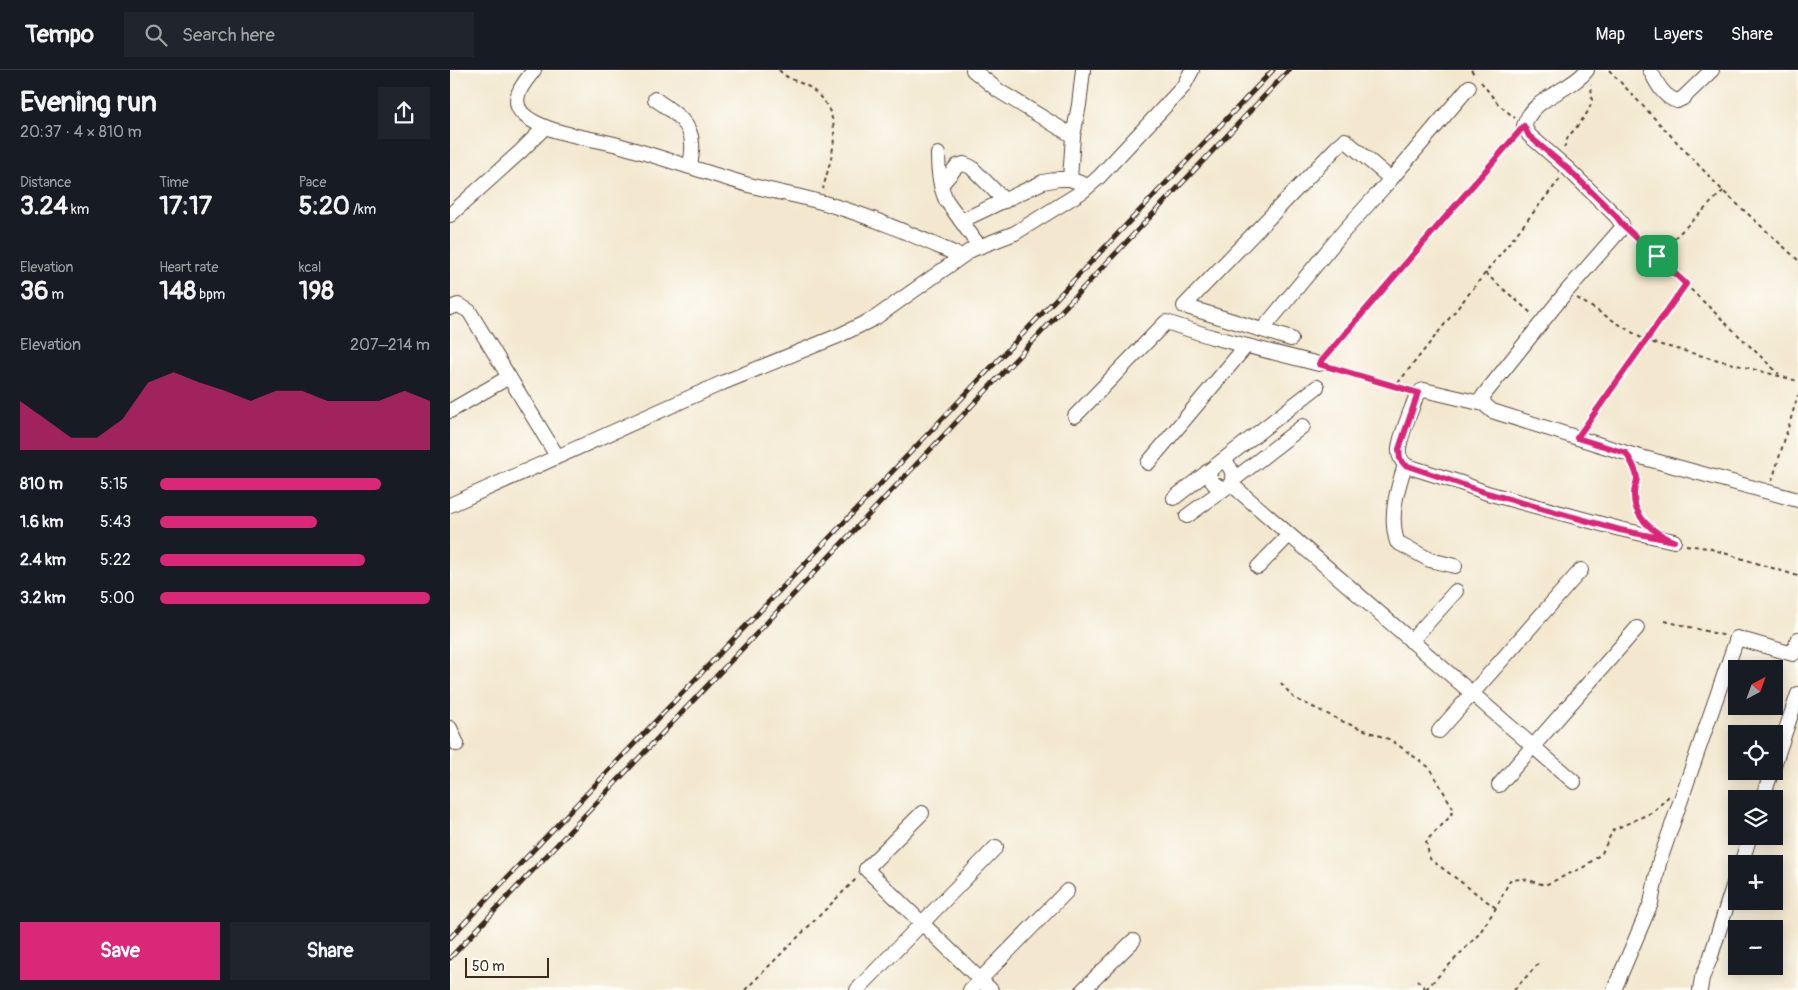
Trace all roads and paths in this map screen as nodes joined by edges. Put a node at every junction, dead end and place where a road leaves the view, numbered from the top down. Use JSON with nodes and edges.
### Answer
{"nodes":[{"id":1,"x":534,"y":70,"type":"edge"},
{"id":2,"x":779,"y":70,"type":"edge"},
{"id":3,"x":973,"y":70,"type":"edge"},
{"id":4,"x":1083,"y":70,"type":"edge"},
{"id":5,"x":1192,"y":70,"type":"edge"},
{"id":6,"x":1471,"y":70,"type":"edge"},
{"id":7,"x":1609,"y":70,"type":"edge"},
{"id":8,"x":1650,"y":70,"type":"edge"},
{"id":9,"x":1712,"y":70,"type":"edge"},
{"id":10,"x":1586,"y":71,"type":"edge"},
{"id":11,"x":1469,"y":87,"type":"dead end"},
{"id":12,"x":655,"y":99,"type":"dead end"},
{"id":13,"x":1524,"y":126,"type":"junction"},
{"id":14,"x":545,"y":127,"type":"junction"},
{"id":15,"x":1073,"y":136,"type":"junction"},
{"id":16,"x":938,"y":154,"type":"dead end"},
{"id":17,"x":690,"y":166,"type":"junction"},
{"id":18,"x":1565,"y":167,"type":"junction"},
{"id":19,"x":1070,"y":179,"type":"junction"},
{"id":20,"x":1391,"y":179,"type":"junction"},
{"id":21,"x":940,"y":185,"type":"junction"},
{"id":22,"x":1088,"y":186,"type":"junction"},
{"id":23,"x":1723,"y":191,"type":"junction"},
{"id":24,"x":1005,"y":201,"type":"junction"},
{"id":25,"x":820,"y":202,"type":"junction"},
{"id":26,"x":450,"y":215,"type":"edge"},
{"id":27,"x":961,"y":221,"type":"junction"},
{"id":28,"x":1622,"y":224,"type":"junction"},
{"id":29,"x":979,"y":246,"type":"junction"},
{"id":30,"x":961,"y":256,"type":"junction"},
{"id":31,"x":1657,"y":256,"type":"junction"},
{"id":32,"x":1798,"y":260,"type":"edge"},
{"id":33,"x":1485,"y":273,"type":"junction"},
{"id":34,"x":1686,"y":284,"type":"junction"},
{"id":35,"x":1566,"y":292,"type":"junction"},
{"id":36,"x":450,"y":308,"type":"edge"},
{"id":37,"x":1538,"y":327,"type":"junction"},
{"id":38,"x":1262,"y":330,"type":"junction"},
{"id":39,"x":1291,"y":338,"type":"dead end"},
{"id":40,"x":1646,"y":341,"type":"junction"},
{"id":41,"x":1246,"y":346,"type":"junction"},
{"id":42,"x":1319,"y":364,"type":"junction"},
{"id":43,"x":1781,"y":376,"type":"junction"},
{"id":44,"x":509,"y":377,"type":"junction"},
{"id":45,"x":1798,"y":381,"type":"edge"},
{"id":46,"x":1398,"y":383,"type":"dead end"},
{"id":47,"x":1317,"y":387,"type":"dead end"},
{"id":48,"x":1418,"y":393,"type":"junction"},
{"id":49,"x":1798,"y":395,"type":"edge"},
{"id":50,"x":1484,"y":404,"type":"junction"},
{"id":51,"x":450,"y":411,"type":"edge"},
{"id":52,"x":1075,"y":416,"type":"dead end"},
{"id":53,"x":1303,"y":426,"type":"dead end"},
{"id":54,"x":1577,"y":438,"type":"junction"},
{"id":55,"x":1626,"y":453,"type":"junction"},
{"id":56,"x":557,"y":456,"type":"junction"},
{"id":57,"x":1223,"y":460,"type":"junction"},
{"id":58,"x":1148,"y":463,"type":"dead end"},
{"id":59,"x":1405,"y":465,"type":"junction"},
{"id":60,"x":1207,"y":472,"type":"junction"},
{"id":61,"x":1229,"y":485,"type":"junction"},
{"id":62,"x":1768,"y":492,"type":"junction"},
{"id":63,"x":1174,"y":498,"type":"dead end"},
{"id":64,"x":1798,"y":500,"type":"edge"},
{"id":65,"x":450,"y":505,"type":"edge"},
{"id":66,"x":1187,"y":516,"type":"dead end"},
{"id":67,"x":1647,"y":525,"type":"dead end"},
{"id":68,"x":1289,"y":535,"type":"junction"},
{"id":69,"x":1674,"y":541,"type":"joint"},
{"id":70,"x":1455,"y":566,"type":"dead end"},
{"id":71,"x":1258,"y":567,"type":"dead end"},
{"id":72,"x":1580,"y":570,"type":"dead end"},
{"id":73,"x":1798,"y":576,"type":"edge"},
{"id":74,"x":1456,"y":591,"type":"dead end"},
{"id":75,"x":1665,"y":621,"type":"dead end"},
{"id":76,"x":1637,"y":628,"type":"dead end"},
{"id":77,"x":1737,"y":638,"type":"junction"},
{"id":78,"x":1798,"y":639,"type":"edge"},
{"id":79,"x":1411,"y":641,"type":"junction"},
{"id":80,"x":1795,"y":655,"type":"edge"},
{"id":81,"x":1280,"y":683,"type":"dead end"},
{"id":82,"x":1472,"y":694,"type":"junction"},
{"id":83,"x":1798,"y":694,"type":"edge"},
{"id":84,"x":450,"y":728,"type":"edge"},
{"id":85,"x":1439,"y":731,"type":"dead end"},
{"id":86,"x":1783,"y":739,"type":"edge"},
{"id":87,"x":457,"y":744,"type":"dead end"},
{"id":88,"x":1534,"y":747,"type":"junction"},
{"id":89,"x":1574,"y":782,"type":"dead end"},
{"id":90,"x":1499,"y":785,"type":"dead end"},
{"id":91,"x":1686,"y":785,"type":"junction"},
{"id":92,"x":922,"y":813,"type":"dead end"},
{"id":93,"x":996,"y":847,"type":"dead end"},
{"id":94,"x":866,"y":869,"type":"junction"},
{"id":95,"x":1068,"y":891,"type":"dead end"},
{"id":96,"x":1728,"y":903,"type":"edge"},
{"id":97,"x":1496,"y":908,"type":"junction"},
{"id":98,"x":922,"y":924,"type":"junction"},
{"id":99,"x":1133,"y":941,"type":"dead end"},
{"id":100,"x":1539,"y":963,"type":"dead end"},
{"id":101,"x":980,"y":980,"type":"junction"},
{"id":102,"x":1417,"y":980,"type":"dead end"},
{"id":103,"x":1426,"y":989,"type":"edge"},
{"id":104,"x":745,"y":990,"type":"edge"},
{"id":105,"x":857,"y":990,"type":"edge"},
{"id":106,"x":970,"y":990,"type":"edge"},
{"id":107,"x":991,"y":990,"type":"edge"},
{"id":108,"x":1083,"y":990,"type":"edge"},
{"id":109,"x":1514,"y":990,"type":"edge"},
{"id":110,"x":1614,"y":990,"type":"edge"},
{"id":111,"x":1700,"y":990,"type":"edge"}],
"edges":[{"from":1,"to":14,"type":"street"},
{"from":2,"to":25,"type":"path"},
{"from":3,"to":15,"type":"street"},
{"from":4,"to":15,"type":"street"},
{"from":5,"to":22,"type":"street"},
{"from":6,"to":13,"type":"path"},
{"from":7,"to":23,"type":"path"},
{"from":8,"to":9,"type":"street"},
{"from":10,"to":13,"type":"street"},
{"from":10,"to":18,"type":"path"},
{"from":11,"to":20,"type":"street"},
{"from":12,"to":17,"type":"street"},
{"from":13,"to":18,"type":"street"},
{"from":13,"to":42,"type":"path"},
{"from":14,"to":17,"type":"street"},
{"from":14,"to":26,"type":"street"},
{"from":15,"to":19,"type":"street"},
{"from":16,"to":21,"type":"street"},
{"from":17,"to":25,"type":"street"},
{"from":18,"to":28,"type":"street"},
{"from":18,"to":33,"type":"path"},
{"from":19,"to":22,"type":"street"},
{"from":19,"to":24,"type":"street"},
{"from":20,"to":38,"type":"street"},
{"from":20,"to":38,"type":"street"},
{"from":21,"to":24,"type":"street"},
{"from":21,"to":27,"type":"street"},
{"from":22,"to":29,"type":"street"},
{"from":23,"to":31,"type":"path"},
{"from":23,"to":32,"type":"path"},
{"from":24,"to":27,"type":"street"},
{"from":25,"to":30,"type":"street"},
{"from":27,"to":29,"type":"street"},
{"from":28,"to":31,"type":"path"},
{"from":28,"to":35,"type":"street"},
{"from":29,"to":30,"type":"street"},
{"from":30,"to":56,"type":"street"},
{"from":31,"to":34,"type":"path"},
{"from":33,"to":37,"type":"path"},
{"from":33,"to":46,"type":"path"},
{"from":34,"to":40,"type":"path"},
{"from":34,"to":43,"type":"path"},
{"from":35,"to":37,"type":"street"},
{"from":35,"to":40,"type":"path"},
{"from":36,"to":44,"type":"street"},
{"from":37,"to":50,"type":"street"},
{"from":38,"to":39,"type":"street"},
{"from":40,"to":43,"type":"path"},
{"from":40,"to":54,"type":"path"},
{"from":41,"to":42,"type":"street"},
{"from":41,"to":52,"type":"street"},
{"from":41,"to":58,"type":"street"},
{"from":42,"to":48,"type":"path"},
{"from":43,"to":45,"type":"path"},
{"from":44,"to":51,"type":"street"},
{"from":44,"to":56,"type":"street"},
{"from":47,"to":57,"type":"street"},
{"from":48,"to":50,"type":"street"},
{"from":48,"to":59,"type":"street"},
{"from":49,"to":62,"type":"path"},
{"from":50,"to":54,"type":"street"},
{"from":53,"to":61,"type":"street"},
{"from":54,"to":55,"type":"street"},
{"from":55,"to":62,"type":"street"},
{"from":55,"to":67,"type":"path"},
{"from":56,"to":65,"type":"street"},
{"from":57,"to":60,"type":"street"},
{"from":57,"to":61,"type":"street"},
{"from":59,"to":69,"type":"street"},
{"from":59,"to":70,"type":"street"},
{"from":60,"to":61,"type":"street"},
{"from":60,"to":63,"type":"street"},
{"from":61,"to":66,"type":"street"},
{"from":61,"to":68,"type":"street"},
{"from":62,"to":64,"type":"street"},
{"from":68,"to":71,"type":"street"},
{"from":68,"to":79,"type":"street"},
{"from":69,"to":73,"type":"path"},
{"from":72,"to":82,"type":"street"},
{"from":74,"to":79,"type":"street"},
{"from":75,"to":77,"type":"path"},
{"from":76,"to":88,"type":"street"},
{"from":77,"to":80,"type":"street"},
{"from":77,"to":91,"type":"street"},
{"from":78,"to":80,"type":"street"},
{"from":79,"to":82,"type":"street"},
{"from":81,"to":97,"type":"path"},
{"from":82,"to":85,"type":"street"},
{"from":82,"to":88,"type":"street"},
{"from":83,"to":86,"type":"street"},
{"from":84,"to":87,"type":"street"},
{"from":88,"to":89,"type":"street"},
{"from":88,"to":90,"type":"street"},
{"from":91,"to":97,"type":"path"},
{"from":91,"to":110,"type":"street"},
{"from":92,"to":94,"type":"street"},
{"from":93,"to":98,"type":"street"},
{"from":94,"to":98,"type":"street"},
{"from":94,"to":104,"type":"path"},
{"from":95,"to":101,"type":"street"},
{"from":96,"to":111,"type":"street"},
{"from":97,"to":103,"type":"path"},
{"from":98,"to":101,"type":"street"},
{"from":98,"to":105,"type":"street"},
{"from":99,"to":108,"type":"street"},
{"from":100,"to":109,"type":"path"},
{"from":101,"to":106,"type":"street"},
{"from":101,"to":107,"type":"street"},
{"from":102,"to":103,"type":"path"}]}
